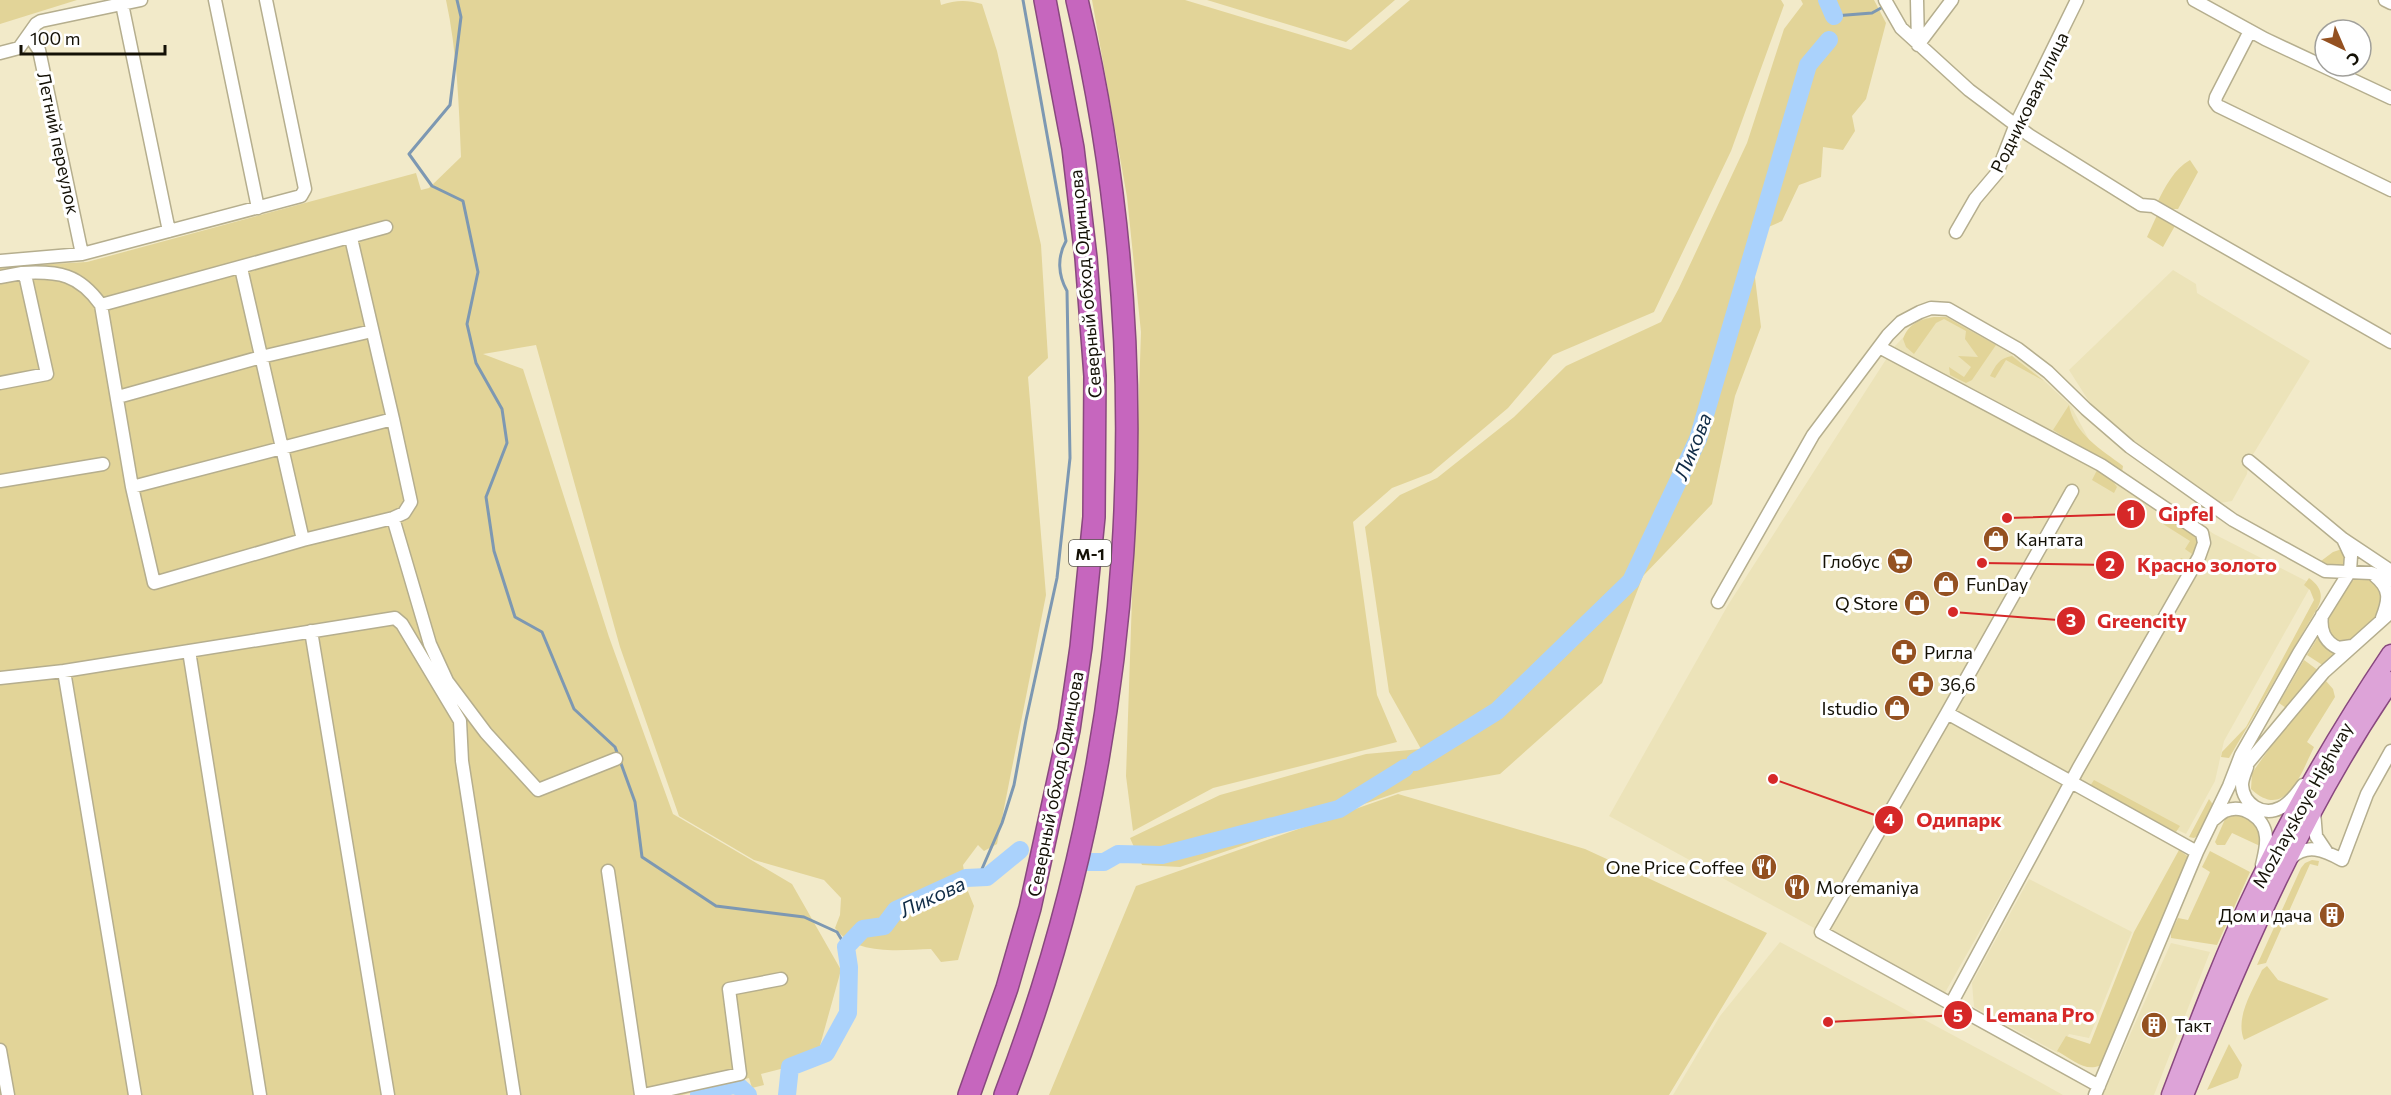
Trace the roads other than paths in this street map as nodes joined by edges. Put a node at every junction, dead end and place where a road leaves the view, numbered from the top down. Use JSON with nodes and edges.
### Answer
{"nodes":[{"id":1,"x":141,"y":0,"type":"edge"},
{"id":2,"x":215,"y":0,"type":"edge"},
{"id":3,"x":266,"y":0,"type":"edge"},
{"id":4,"x":1045,"y":0,"type":"edge"},
{"id":5,"x":1077,"y":0,"type":"edge"},
{"id":6,"x":1885,"y":0,"type":"edge"},
{"id":7,"x":1917,"y":0,"type":"edge"},
{"id":8,"x":1952,"y":0,"type":"edge"},
{"id":9,"x":2077,"y":0,"type":"edge"},
{"id":10,"x":2194,"y":0,"type":"edge"},
{"id":11,"x":2385,"y":0,"type":"edge"},
{"id":12,"x":2391,"y":3,"type":"edge"},
{"id":13,"x":122,"y":4,"type":"junction"},
{"id":14,"x":2250,"y":31,"type":"junction"},
{"id":15,"x":29,"y":35,"type":"junction"},
{"id":16,"x":1918,"y":45,"type":"junction"},
{"id":17,"x":0,"y":53,"type":"edge"},
{"id":18,"x":2391,"y":98,"type":"edge"},
{"id":19,"x":2016,"y":124,"type":"junction"},
{"id":20,"x":2391,"y":190,"type":"edge"},
{"id":21,"x":258,"y":208,"type":"junction"},
{"id":22,"x":386,"y":227,"type":"dead end"},
{"id":23,"x":169,"y":231,"type":"junction"},
{"id":24,"x":1956,"y":232,"type":"dead end"},
{"id":25,"x":351,"y":238,"type":"junction"},
{"id":26,"x":82,"y":254,"type":"junction"},
{"id":27,"x":0,"y":261,"type":"edge"},
{"id":28,"x":241,"y":268,"type":"junction"},
{"id":29,"x":22,"y":273,"type":"junction"},
{"id":30,"x":0,"y":277,"type":"edge"},
{"id":31,"x":101,"y":305,"type":"junction"},
{"id":32,"x":372,"y":331,"type":"junction"},
{"id":33,"x":2391,"y":342,"type":"edge"},
{"id":34,"x":1879,"y":347,"type":"junction"},
{"id":35,"x":261,"y":357,"type":"junction"},
{"id":36,"x":0,"y":383,"type":"edge"},
{"id":37,"x":118,"y":397,"type":"junction"},
{"id":38,"x":393,"y":419,"type":"junction"},
{"id":39,"x":282,"y":448,"type":"junction"},
{"id":40,"x":2249,"y":461,"type":"dead end"},
{"id":41,"x":103,"y":464,"type":"dead end"},
{"id":42,"x":0,"y":481,"type":"edge"},
{"id":43,"x":132,"y":487,"type":"junction"},
{"id":44,"x":2072,"y":491,"type":"dead end"},
{"id":45,"x":393,"y":518,"type":"junction"},
{"id":46,"x":2343,"y":539,"type":"junction"},
{"id":47,"x":303,"y":540,"type":"junction"},
{"id":48,"x":2311,"y":564,"type":"junction"},
{"id":49,"x":2350,"y":571,"type":"junction"},
{"id":50,"x":2391,"y":571,"type":"edge"},
{"id":51,"x":2371,"y":573,"type":"junction"},
{"id":52,"x":2391,"y":580,"type":"edge"},
{"id":53,"x":1718,"y":602,"type":"dead end"},
{"id":54,"x":2325,"y":609,"type":"junction"},
{"id":55,"x":2391,"y":612,"type":"edge"},
{"id":56,"x":2380,"y":622,"type":"junction"},
{"id":57,"x":311,"y":631,"type":"junction"},
{"id":58,"x":2354,"y":646,"type":"junction"},
{"id":59,"x":189,"y":651,"type":"junction"},
{"id":60,"x":2391,"y":654,"type":"edge"},
{"id":61,"x":64,"y":671,"type":"junction"},
{"id":62,"x":0,"y":678,"type":"edge"},
{"id":63,"x":2391,"y":681,"type":"edge"},
{"id":64,"x":1947,"y":713,"type":"junction"},
{"id":65,"x":2391,"y":751,"type":"edge"},
{"id":66,"x":2325,"y":758,"type":"junction"},
{"id":67,"x":616,"y":759,"type":"dead end"},
{"id":68,"x":2250,"y":760,"type":"junction"},
{"id":69,"x":2071,"y":783,"type":"junction"},
{"id":70,"x":2229,"y":786,"type":"junction"},
{"id":71,"x":2314,"y":809,"type":"junction"},
{"id":72,"x":2212,"y":821,"type":"junction"},
{"id":73,"x":2326,"y":851,"type":"junction"},
{"id":74,"x":2197,"y":852,"type":"junction"},
{"id":75,"x":2287,"y":861,"type":"junction"},
{"id":76,"x":608,"y":871,"type":"dead end"},
{"id":77,"x":2258,"y":884,"type":"junction"},
{"id":78,"x":781,"y":979,"type":"dead end"},
{"id":79,"x":1951,"y":1004,"type":"junction"},
{"id":80,"x":0,"y":1050,"type":"edge"},
{"id":81,"x":2097,"y":1090,"type":"edge"},
{"id":82,"x":8,"y":1095,"type":"edge"},
{"id":83,"x":135,"y":1095,"type":"edge"},
{"id":84,"x":260,"y":1095,"type":"edge"},
{"id":85,"x":388,"y":1095,"type":"edge"},
{"id":86,"x":514,"y":1095,"type":"edge"},
{"id":87,"x":642,"y":1095,"type":"edge"},
{"id":88,"x":969,"y":1095,"type":"edge"},
{"id":89,"x":1005,"y":1095,"type":"edge"},
{"id":90,"x":2171,"y":1095,"type":"edge"},
{"id":91,"x":2184,"y":1095,"type":"edge"}],
"edges":[{"from":1,"to":13,"type":"street"},
{"from":2,"to":21,"type":"street"},
{"from":3,"to":21,"type":"street"},
{"from":4,"to":88,"type":"highway","name":"Северный обход Одинцова","number":"М-1"},
{"from":5,"to":89,"type":"highway","name":"Северный обход Одинцова","number":"М-1"},
{"from":6,"to":16,"type":"street"},
{"from":7,"to":16,"type":"street"},
{"from":8,"to":16,"type":"street"},
{"from":9,"to":19,"type":"street","name":"Родниковая улица"},
{"from":10,"to":14,"type":"street"},
{"from":11,"to":12,"type":"street"},
{"from":13,"to":15,"type":"street"},
{"from":13,"to":23,"type":"street"},
{"from":14,"to":18,"type":"street"},
{"from":14,"to":20,"type":"street"},
{"from":15,"to":17,"type":"street"},
{"from":15,"to":26,"type":"street","name":"Летний переулок"},
{"from":16,"to":19,"type":"street"},
{"from":19,"to":24,"type":"street","name":"Родниковая улица"},
{"from":19,"to":33,"type":"street"},
{"from":21,"to":23,"type":"street"},
{"from":22,"to":25,"type":"street"},
{"from":23,"to":26,"type":"street"},
{"from":25,"to":28,"type":"street"},
{"from":25,"to":32,"type":"street"},
{"from":26,"to":27,"type":"street"},
{"from":28,"to":31,"type":"street"},
{"from":28,"to":35,"type":"street"},
{"from":29,"to":30,"type":"street"},
{"from":29,"to":31,"type":"street"},
{"from":29,"to":36,"type":"street"},
{"from":31,"to":37,"type":"street"},
{"from":32,"to":35,"type":"street"},
{"from":32,"to":38,"type":"street"},
{"from":34,"to":48,"type":"street"},
{"from":34,"to":53,"type":"street"},
{"from":34,"to":69,"type":"street"},
{"from":35,"to":37,"type":"street"},
{"from":35,"to":39,"type":"street"},
{"from":37,"to":43,"type":"street"},
{"from":38,"to":39,"type":"street"},
{"from":38,"to":45,"type":"street"},
{"from":39,"to":43,"type":"street"},
{"from":39,"to":47,"type":"street"},
{"from":40,"to":46,"type":"street"},
{"from":41,"to":42,"type":"street"},
{"from":43,"to":47,"type":"street"},
{"from":44,"to":64,"type":"street"},
{"from":45,"to":47,"type":"street"},
{"from":45,"to":67,"type":"street"},
{"from":46,"to":49,"type":"street"},
{"from":46,"to":50,"type":"street"},
{"from":48,"to":49,"type":"street"},
{"from":48,"to":54,"type":"street"},
{"from":49,"to":51,"type":"street"},
{"from":49,"to":54,"type":"street"},
{"from":51,"to":52,"type":"street"},
{"from":51,"to":56,"type":"street"},
{"from":54,"to":58,"type":"street"},
{"from":54,"to":70,"type":"street"},
{"from":55,"to":56,"type":"street"},
{"from":56,"to":58,"type":"street"},
{"from":57,"to":59,"type":"street"},
{"from":57,"to":85,"type":"street"},
{"from":57,"to":86,"type":"street"},
{"from":58,"to":68,"type":"street"},
{"from":59,"to":61,"type":"street"},
{"from":59,"to":84,"type":"street"},
{"from":60,"to":66,"type":"main road","name":"Mozhayskoye Highway"},
{"from":61,"to":62,"type":"street"},
{"from":61,"to":83,"type":"street"},
{"from":63,"to":71,"type":"main road","name":"Mozhayskoye Highway"},
{"from":64,"to":69,"type":"street"},
{"from":64,"to":79,"type":"street"},
{"from":65,"to":73,"type":"street"},
{"from":66,"to":68,"type":"street"},
{"from":66,"to":77,"type":"main road","name":"Mozhayskoye Highway"},
{"from":68,"to":70,"type":"street"},
{"from":69,"to":74,"type":"street"},
{"from":69,"to":79,"type":"street"},
{"from":70,"to":72,"type":"street"},
{"from":71,"to":73,"type":"street"},
{"from":71,"to":75,"type":"main road","name":"Mozhayskoye Highway"},
{"from":72,"to":74,"type":"street"},
{"from":72,"to":77,"type":"street"},
{"from":73,"to":75,"type":"street"},
{"from":74,"to":81,"type":"street"},
{"from":75,"to":91,"type":"main road","name":"Mozhayskoye Highway"},
{"from":76,"to":87,"type":"street"},
{"from":77,"to":90,"type":"main road","name":"Mozhayskoye Highway"},
{"from":78,"to":87,"type":"street"},
{"from":79,"to":81,"type":"street"},
{"from":80,"to":82,"type":"street"}]}
